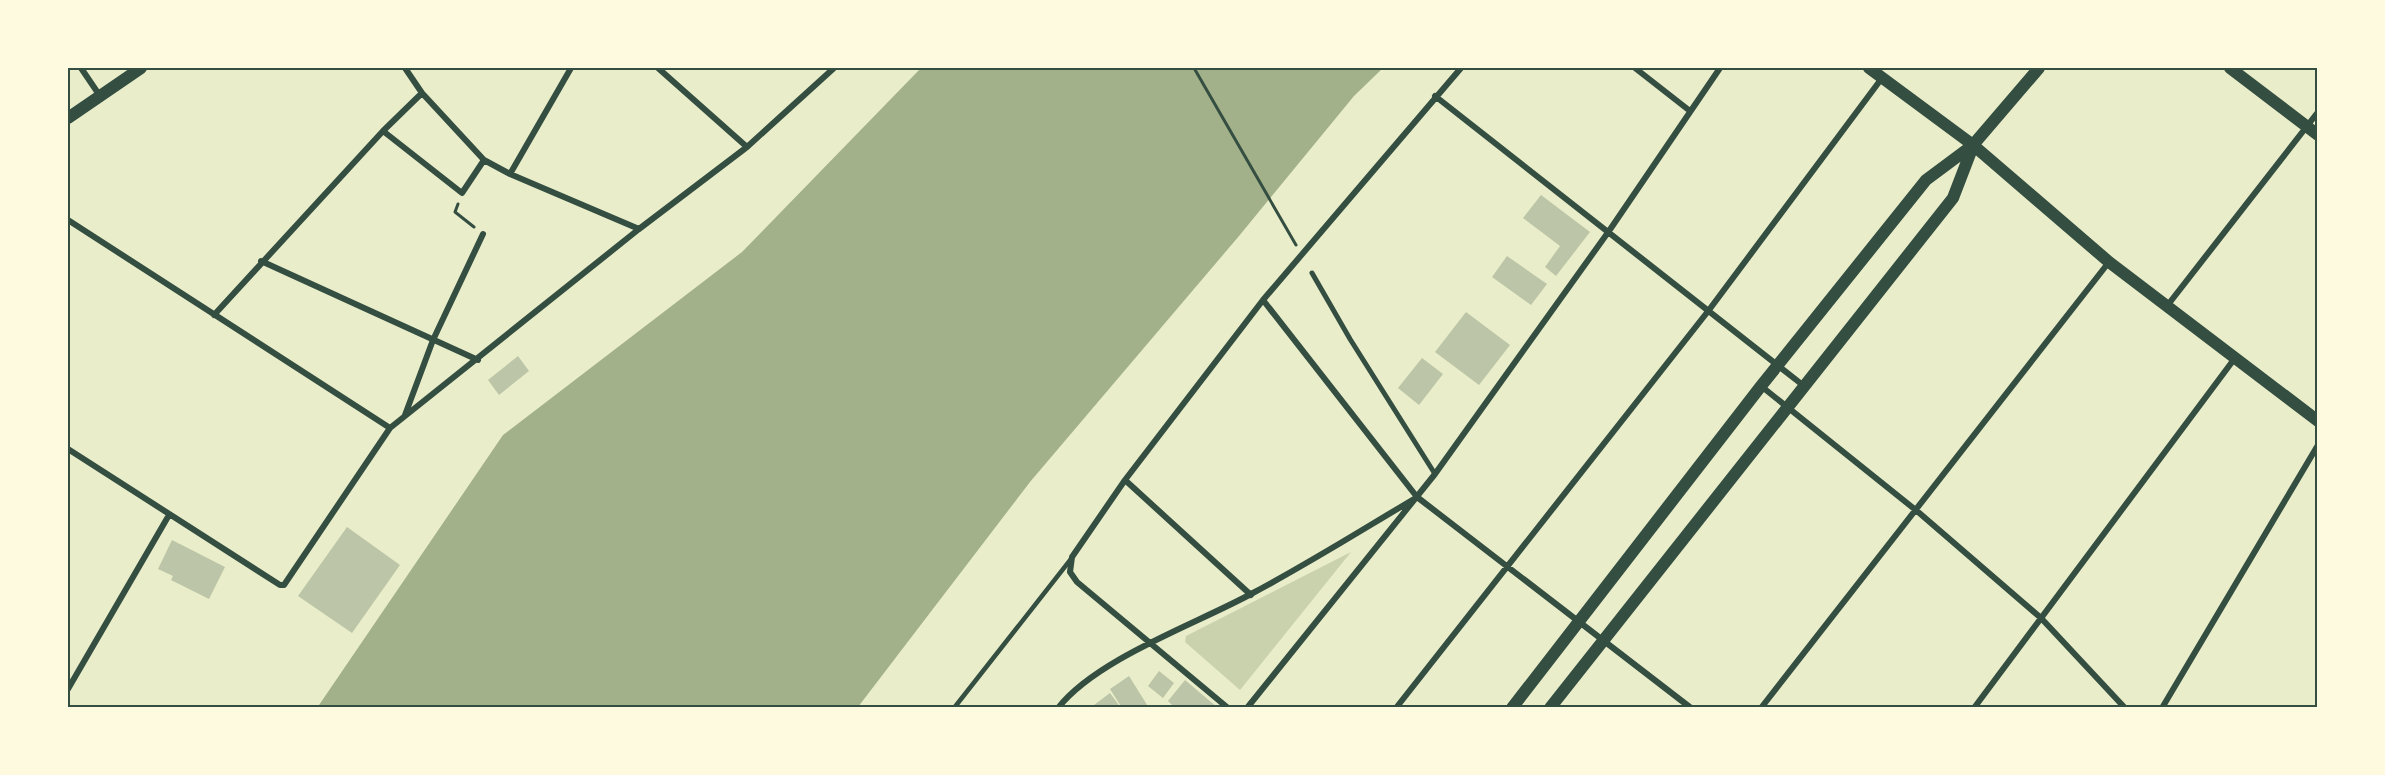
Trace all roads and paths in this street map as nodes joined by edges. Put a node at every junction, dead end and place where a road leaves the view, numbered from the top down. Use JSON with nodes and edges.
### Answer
{"nodes":[{"id":1,"x":81,"y":68,"type":"edge"},
{"id":2,"x":141,"y":68,"type":"edge"},
{"id":3,"x":405,"y":68,"type":"edge"},
{"id":4,"x":571,"y":68,"type":"edge"},
{"id":5,"x":834,"y":68,"type":"edge"},
{"id":6,"x":1194,"y":68,"type":"edge"},
{"id":7,"x":1461,"y":68,"type":"edge"},
{"id":8,"x":1635,"y":68,"type":"edge"},
{"id":9,"x":1719,"y":68,"type":"edge"},
{"id":10,"x":1869,"y":68,"type":"edge"},
{"id":11,"x":2039,"y":68,"type":"edge"},
{"id":12,"x":2230,"y":68,"type":"edge"},
{"id":13,"x":663,"y":69,"type":"edge"},
{"id":14,"x":1882,"y":77,"type":"junction"},
{"id":15,"x":422,"y":93,"type":"junction"},
{"id":16,"x":100,"y":96,"type":"junction"},
{"id":17,"x":1435,"y":96,"type":"junction"},
{"id":18,"x":1690,"y":111,"type":"junction"},
{"id":19,"x":2318,"y":112,"type":"edge"},
{"id":20,"x":68,"y":118,"type":"edge"},
{"id":21,"x":2306,"y":127,"type":"junction"},
{"id":22,"x":383,"y":131,"type":"junction"},
{"id":23,"x":2318,"y":135,"type":"edge"},
{"id":24,"x":1973,"y":145,"type":"junction"},
{"id":25,"x":747,"y":147,"type":"junction"},
{"id":26,"x":484,"y":160,"type":"junction"},
{"id":27,"x":510,"y":174,"type":"junction"},
{"id":28,"x":462,"y":193,"type":"junction"},
{"id":29,"x":68,"y":219,"type":"edge"},
{"id":30,"x":639,"y":229,"type":"junction"},
{"id":31,"x":1609,"y":231,"type":"junction"},
{"id":32,"x":483,"y":234,"type":"joint"},
{"id":33,"x":261,"y":261,"type":"junction"},
{"id":34,"x":2109,"y":262,"type":"junction"},
{"id":35,"x":1312,"y":273,"type":"joint"},
{"id":36,"x":1263,"y":300,"type":"junction"},
{"id":37,"x":2167,"y":306,"type":"junction"},
{"id":38,"x":1708,"y":310,"type":"junction"},
{"id":39,"x":214,"y":315,"type":"junction"},
{"id":40,"x":433,"y":340,"type":"junction"},
{"id":41,"x":2235,"y":358,"type":"junction"},
{"id":42,"x":478,"y":360,"type":"junction"},
{"id":43,"x":1778,"y":365,"type":"junction"},
{"id":44,"x":1761,"y":386,"type":"junction"},
{"id":45,"x":1804,"y":386,"type":"junction"},
{"id":46,"x":1788,"y":408,"type":"junction"},
{"id":47,"x":405,"y":417,"type":"junction"},
{"id":48,"x":2318,"y":421,"type":"edge"},
{"id":49,"x":390,"y":428,"type":"junction"},
{"id":50,"x":2318,"y":445,"type":"edge"},
{"id":51,"x":68,"y":449,"type":"edge"},
{"id":52,"x":1434,"y":474,"type":"junction"},
{"id":53,"x":1125,"y":480,"type":"junction"},
{"id":54,"x":1417,"y":497,"type":"junction"},
{"id":55,"x":1917,"y":511,"type":"junction"},
{"id":56,"x":169,"y":515,"type":"junction"},
{"id":57,"x":1072,"y":557,"type":"junction"},
{"id":58,"x":1506,"y":567,"type":"junction"},
{"id":59,"x":1251,"y":595,"type":"junction"},
{"id":60,"x":2041,"y":618,"type":"junction"},
{"id":61,"x":1580,"y":623,"type":"junction"},
{"id":62,"x":1604,"y":640,"type":"junction"},
{"id":63,"x":1152,"y":644,"type":"junction"},
{"id":64,"x":68,"y":689,"type":"edge"},
{"id":65,"x":954,"y":708,"type":"edge"},
{"id":66,"x":1058,"y":708,"type":"edge"},
{"id":67,"x":1228,"y":708,"type":"edge"},
{"id":68,"x":1247,"y":708,"type":"edge"},
{"id":69,"x":1396,"y":708,"type":"edge"},
{"id":70,"x":1512,"y":708,"type":"edge"},
{"id":71,"x":1550,"y":708,"type":"edge"},
{"id":72,"x":1691,"y":708,"type":"edge"},
{"id":73,"x":1761,"y":708,"type":"edge"},
{"id":74,"x":1974,"y":708,"type":"edge"},
{"id":75,"x":2125,"y":708,"type":"edge"},
{"id":76,"x":2162,"y":708,"type":"edge"}],
"edges":[{"from":1,"to":16,"type":"street"},
{"from":2,"to":16,"type":"main road"},
{"from":3,"to":15,"type":"street"},
{"from":4,"to":27,"type":"street"},
{"from":5,"to":25,"type":"street"},
{"from":6,"to":35,"type":"path"},
{"from":7,"to":17,"type":"street"},
{"from":8,"to":18,"type":"street"},
{"from":9,"to":18,"type":"street"},
{"from":10,"to":14,"type":"main road"},
{"from":11,"to":24,"type":"main road"},
{"from":12,"to":21,"type":"main road"},
{"from":13,"to":25,"type":"street"},
{"from":14,"to":24,"type":"main road"},
{"from":14,"to":38,"type":"street"},
{"from":15,"to":22,"type":"street"},
{"from":15,"to":26,"type":"street"},
{"from":16,"to":20,"type":"main road"},
{"from":17,"to":31,"type":"street"},
{"from":17,"to":36,"type":"street"},
{"from":18,"to":31,"type":"street"},
{"from":19,"to":21,"type":"street"},
{"from":21,"to":23,"type":"main road"},
{"from":21,"to":37,"type":"street"},
{"from":22,"to":28,"type":"street"},
{"from":22,"to":33,"type":"street"},
{"from":24,"to":34,"type":"main road"},
{"from":24,"to":43,"type":"main road"},
{"from":24,"to":45,"type":"main road"},
{"from":25,"to":30,"type":"street"},
{"from":26,"to":27,"type":"street"},
{"from":26,"to":28,"type":"street"},
{"from":27,"to":30,"type":"street"},
{"from":28,"to":32,"type":"path"},
{"from":29,"to":39,"type":"street"},
{"from":30,"to":42,"type":"street"},
{"from":31,"to":38,"type":"street"},
{"from":31,"to":52,"type":"street"},
{"from":32,"to":40,"type":"street"},
{"from":33,"to":39,"type":"street"},
{"from":33,"to":40,"type":"street"},
{"from":34,"to":37,"type":"main road"},
{"from":34,"to":55,"type":"street"},
{"from":35,"to":52,"type":"street"},
{"from":36,"to":53,"type":"street"},
{"from":36,"to":54,"type":"street"},
{"from":37,"to":41,"type":"main road"},
{"from":38,"to":43,"type":"street"},
{"from":38,"to":58,"type":"street"},
{"from":39,"to":49,"type":"street"},
{"from":40,"to":42,"type":"street"},
{"from":40,"to":47,"type":"street"},
{"from":41,"to":48,"type":"main road"},
{"from":41,"to":60,"type":"street"},
{"from":42,"to":47,"type":"street"},
{"from":43,"to":44,"type":"main road"},
{"from":43,"to":45,"type":"street"},
{"from":44,"to":46,"type":"street"},
{"from":44,"to":61,"type":"main road"},
{"from":45,"to":46,"type":"main road"},
{"from":46,"to":55,"type":"street"},
{"from":46,"to":62,"type":"main road"},
{"from":47,"to":49,"type":"street"},
{"from":49,"to":56,"type":"street"},
{"from":50,"to":76,"type":"street"},
{"from":51,"to":56,"type":"street"},
{"from":52,"to":54,"type":"street"},
{"from":53,"to":57,"type":"street"},
{"from":53,"to":59,"type":"street"},
{"from":54,"to":58,"type":"street"},
{"from":54,"to":59,"type":"street"},
{"from":54,"to":68,"type":"street"},
{"from":55,"to":60,"type":"street"},
{"from":55,"to":73,"type":"street"},
{"from":56,"to":64,"type":"street"},
{"from":57,"to":63,"type":"street"},
{"from":57,"to":65,"type":"lane"},
{"from":58,"to":61,"type":"street"},
{"from":58,"to":69,"type":"street"},
{"from":59,"to":63,"type":"street"},
{"from":60,"to":74,"type":"street"},
{"from":60,"to":75,"type":"street"},
{"from":61,"to":62,"type":"street"},
{"from":61,"to":70,"type":"main road"},
{"from":62,"to":71,"type":"main road"},
{"from":62,"to":72,"type":"street"},
{"from":63,"to":66,"type":"street"},
{"from":63,"to":67,"type":"street"}]}
